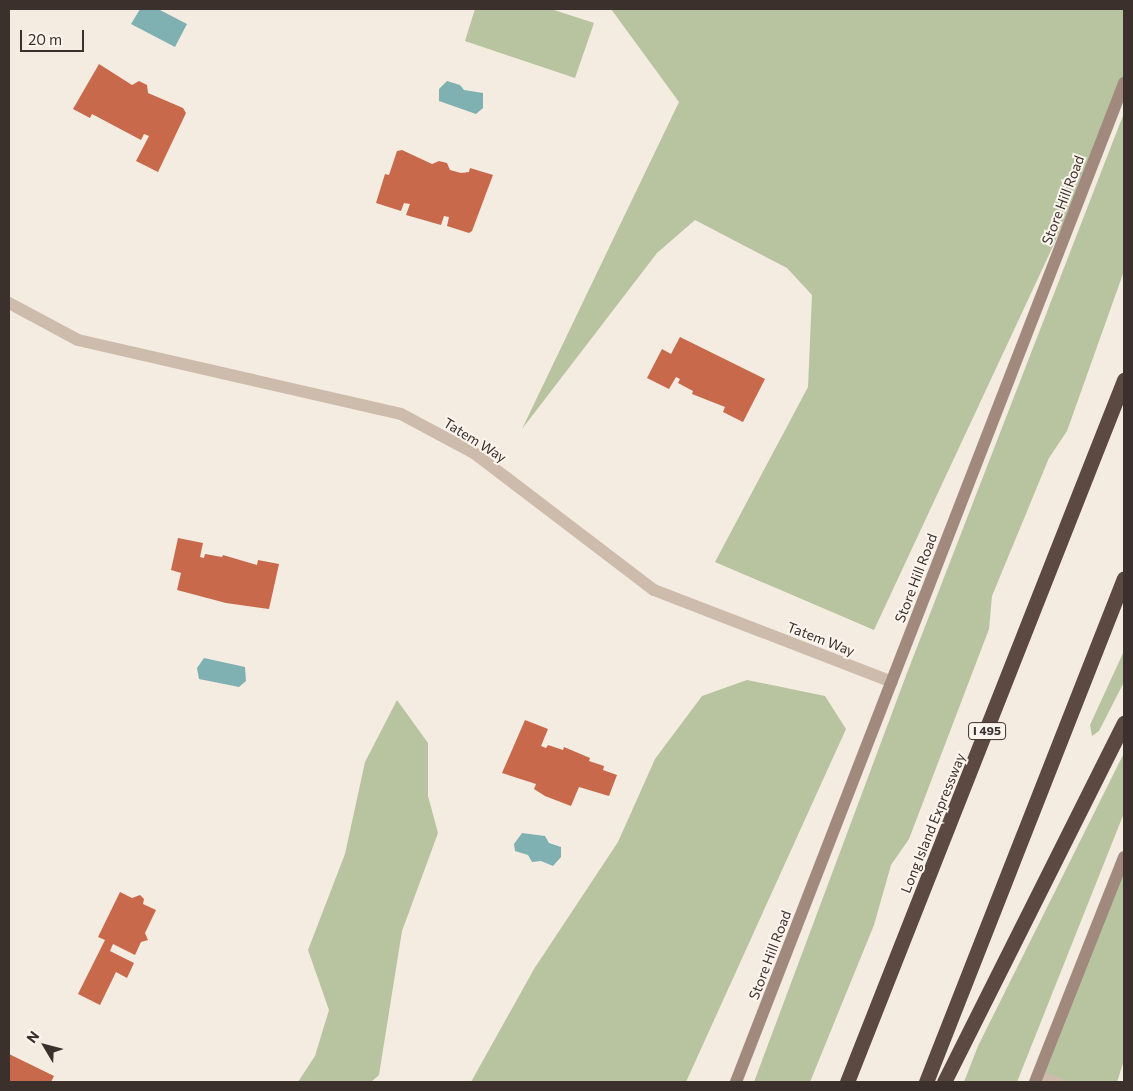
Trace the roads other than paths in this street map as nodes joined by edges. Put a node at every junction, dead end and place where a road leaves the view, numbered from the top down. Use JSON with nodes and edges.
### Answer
{"nodes":[{"id":1,"x":1124,"y":83,"type":"edge"},
{"id":2,"x":9,"y":304,"type":"edge"},
{"id":3,"x":1124,"y":380,"type":"edge"},
{"id":4,"x":1124,"y":578,"type":"edge"},
{"id":5,"x":892,"y":682,"type":"junction"},
{"id":6,"x":1124,"y":722,"type":"edge"},
{"id":7,"x":1124,"y":856,"type":"edge"},
{"id":8,"x":1036,"y":1078,"type":"edge"},
{"id":9,"x":736,"y":1082,"type":"edge"},
{"id":10,"x":848,"y":1082,"type":"edge"},
{"id":11,"x":926,"y":1082,"type":"edge"},
{"id":12,"x":944,"y":1082,"type":"edge"},
{"id":13,"x":1059,"y":1082,"type":"edge"}],
"edges":[{"from":1,"to":5,"type":"main road","name":"Store Hill Road"},
{"from":2,"to":5,"type":"street","name":"Tatem Way"},
{"from":3,"to":10,"type":"highway","name":"Long Island Expressway","number":"I 495"},
{"from":4,"to":11,"type":"highway"},
{"from":5,"to":9,"type":"main road","name":"Store Hill Road"},
{"from":6,"to":12,"type":"highway"},
{"from":7,"to":8,"type":"main road"},
{"from":8,"to":13,"type":"lane"}]}
